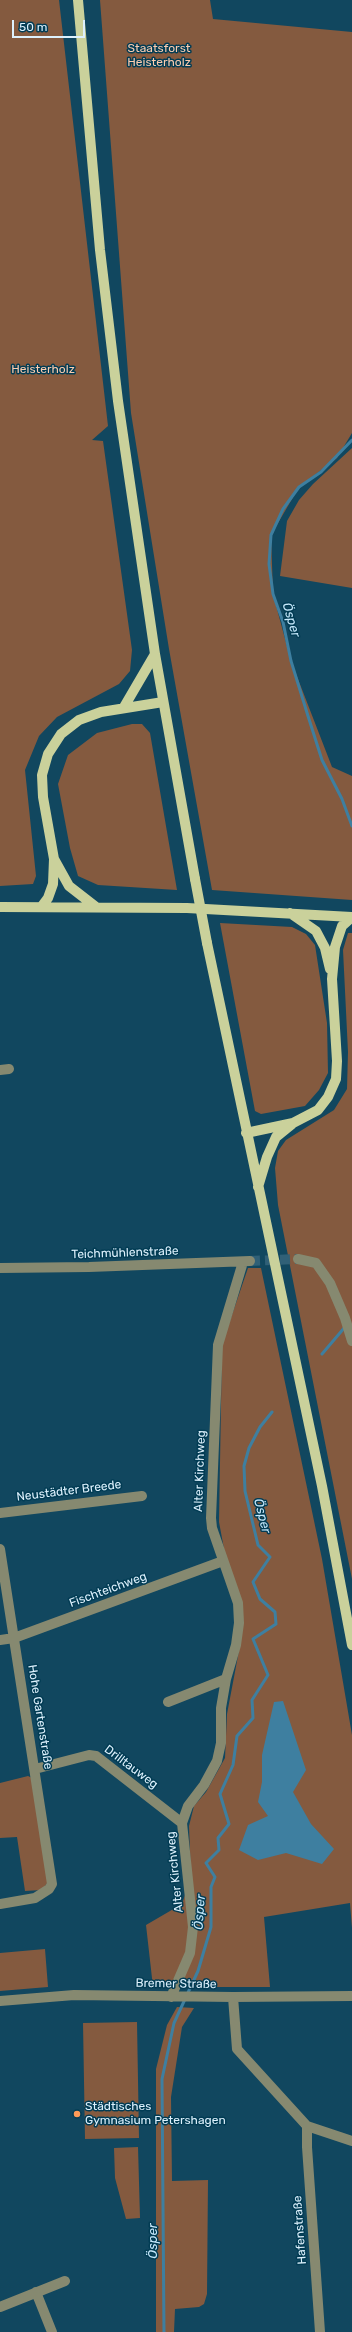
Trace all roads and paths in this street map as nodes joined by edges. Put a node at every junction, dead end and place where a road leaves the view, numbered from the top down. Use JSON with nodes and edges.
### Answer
{"nodes":[{"id":1,"x":78,"y":0,"type":"edge"},
{"id":2,"x":155,"y":654,"type":"junction"},
{"id":3,"x":164,"y":702,"type":"junction"},
{"id":4,"x":124,"y":707,"type":"junction"},
{"id":5,"x":54,"y":859,"type":"junction"},
{"id":6,"x":42,"y":906,"type":"junction"},
{"id":7,"x":0,"y":907,"type":"edge"},
{"id":8,"x":96,"y":907,"type":"junction"},
{"id":9,"x":289,"y":913,"type":"junction"},
{"id":10,"x":352,"y":917,"type":"edge"},
{"id":11,"x":332,"y":979,"type":"junction"},
{"id":12,"x":293,"y":1123,"type":"junction"},
{"id":13,"x":246,"y":1133,"type":"junction"},
{"id":14,"x":258,"y":1189,"type":"junction"},
{"id":15,"x":298,"y":1259,"type":"tunnel mouth"},
{"id":16,"x":246,"y":1262,"type":"joint"},
{"id":17,"x":0,"y":1268,"type":"edge"},
{"id":18,"x":351,"y":1339,"type":"edge"},
{"id":19,"x":142,"y":1496,"type":"dead end"},
{"id":20,"x":0,"y":1513,"type":"edge"},
{"id":21,"x":0,"y":1549,"type":"edge"},
{"id":22,"x":223,"y":1561,"type":"junction"},
{"id":23,"x":14,"y":1638,"type":"junction"},
{"id":24,"x":0,"y":1640,"type":"edge"},
{"id":25,"x":352,"y":1645,"type":"edge"},
{"id":26,"x":226,"y":1679,"type":"junction"},
{"id":27,"x":168,"y":1702,"type":"dead end"},
{"id":28,"x":35,"y":1769,"type":"junction"},
{"id":29,"x":182,"y":1823,"type":"junction"},
{"id":30,"x":0,"y":1904,"type":"edge"},
{"id":31,"x":352,"y":1996,"type":"edge"},
{"id":32,"x":175,"y":1997,"type":"junction"},
{"id":33,"x":233,"y":1997,"type":"junction"},
{"id":34,"x":0,"y":2001,"type":"edge"},
{"id":35,"x":307,"y":2126,"type":"junction"},
{"id":36,"x":352,"y":2141,"type":"edge"},
{"id":37,"x":66,"y":2281,"type":"dead end"},
{"id":38,"x":36,"y":2292,"type":"junction"},
{"id":39,"x":0,"y":2307,"type":"edge"},
{"id":40,"x":52,"y":2332,"type":"edge"},
{"id":41,"x":320,"y":2332,"type":"edge"}],
"edges":[{"from":1,"to":2,"type":"main road"},
{"from":2,"to":3,"type":"main road"},
{"from":2,"to":4,"type":"main road"},
{"from":3,"to":4,"type":"main road"},
{"from":3,"to":13,"type":"main road","bridge":true},
{"from":4,"to":5,"type":"main road"},
{"from":5,"to":6,"type":"main road"},
{"from":5,"to":8,"type":"main road"},
{"from":6,"to":7,"type":"main road"},
{"from":6,"to":8,"type":"main road"},
{"from":8,"to":9,"type":"main road"},
{"from":9,"to":10,"type":"main road"},
{"from":9,"to":11,"type":"main road"},
{"from":10,"to":11,"type":"main road"},
{"from":11,"to":12,"type":"main road"},
{"from":12,"to":13,"type":"main road"},
{"from":12,"to":14,"type":"main road"},
{"from":13,"to":14,"type":"main road"},
{"from":14,"to":25,"type":"main road"},
{"from":15,"to":18,"type":"street"},
{"from":16,"to":17,"type":"street","name":"Teichmühlenstraße"},
{"from":16,"to":22,"type":"street","name":"Alter Kirchweg"},
{"from":19,"to":20,"type":"street","name":"Neustädter Breede"},
{"from":21,"to":23,"type":"street","name":"Hohe Gartenstraße"},
{"from":22,"to":23,"type":"street","name":"Fischteichweg"},
{"from":22,"to":26,"type":"street","name":"Alter Kirchweg"},
{"from":23,"to":24,"type":"street","name":"Fischteichweg"},
{"from":23,"to":28,"type":"street","name":"Hohe Gartenstraße"},
{"from":26,"to":27,"type":"street"},
{"from":26,"to":29,"type":"street","name":"Alter Kirchweg"},
{"from":28,"to":29,"type":"street","name":"Drilltauweg"},
{"from":28,"to":30,"type":"street","name":"Hohe Gartenstraße"},
{"from":29,"to":32,"type":"street","name":"Alter Kirchweg"},
{"from":31,"to":33,"type":"street","name":"Bremer Straße"},
{"from":32,"to":33,"type":"street","name":"Bremer Straße"},
{"from":32,"to":34,"type":"street","name":"Bremer Straße"},
{"from":33,"to":35,"type":"street"},
{"from":35,"to":36,"type":"street"},
{"from":35,"to":41,"type":"street","name":"Hafenstraße"},
{"from":37,"to":38,"type":"street"},
{"from":38,"to":39,"type":"street"},
{"from":38,"to":40,"type":"street"}]}
